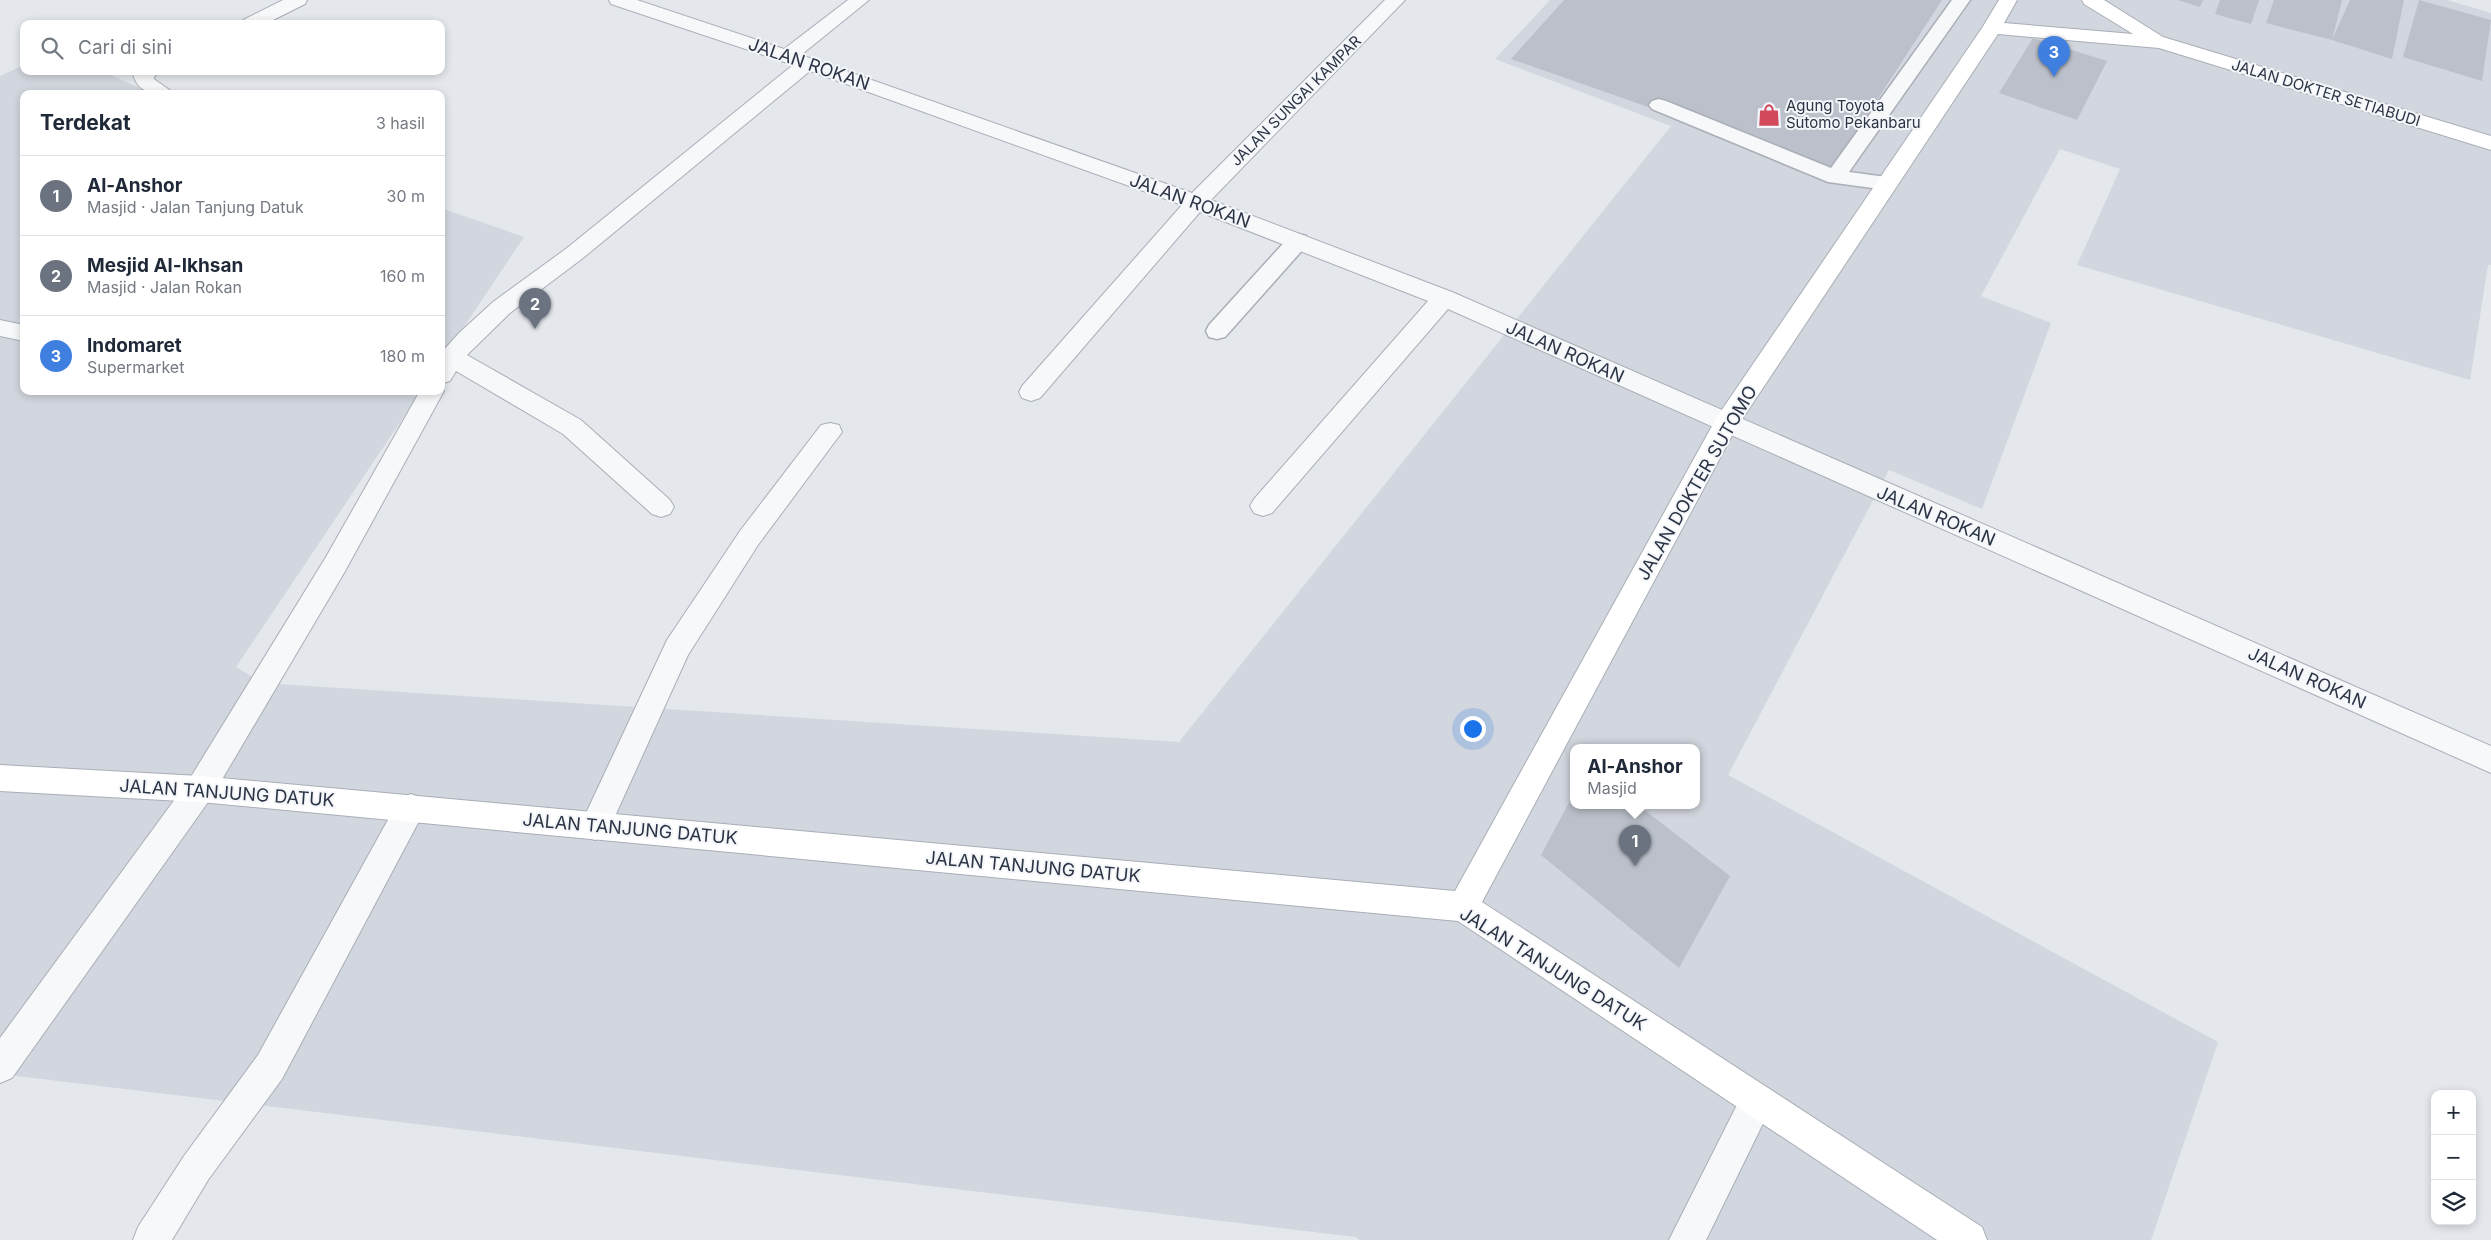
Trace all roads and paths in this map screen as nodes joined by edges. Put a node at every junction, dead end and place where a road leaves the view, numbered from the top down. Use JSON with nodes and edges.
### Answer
{"nodes":[{"id":1,"x":298,"y":0,"type":"edge"},
{"id":2,"x":618,"y":0,"type":"edge"},
{"id":3,"x":860,"y":0,"type":"edge"},
{"id":4,"x":1396,"y":0,"type":"edge"},
{"id":5,"x":1960,"y":0,"type":"edge"},
{"id":6,"x":2008,"y":0,"type":"edge"},
{"id":7,"x":2092,"y":0,"type":"edge"},
{"id":8,"x":258,"y":20,"type":"edge"},
{"id":9,"x":1992,"y":28,"type":"junction"},
{"id":10,"x":2161,"y":42,"type":"junction"},
{"id":11,"x":797,"y":60,"type":"junction"},
{"id":12,"x":143,"y":75,"type":"edge"},
{"id":13,"x":158,"y":90,"type":"edge"},
{"id":14,"x":1658,"y":105,"type":"dead end"},
{"id":15,"x":2491,"y":143,"type":"edge"},
{"id":16,"x":1835,"y":177,"type":"junction"},
{"id":17,"x":1887,"y":183,"type":"junction"},
{"id":18,"x":1196,"y":202,"type":"junction"},
{"id":19,"x":1298,"y":241,"type":"junction"},
{"id":20,"x":1444,"y":298,"type":"junction"},
{"id":21,"x":0,"y":328,"type":"edge"},
{"id":22,"x":20,"y":331,"type":"edge"},
{"id":23,"x":1217,"y":331,"type":"dead end"},
{"id":24,"x":446,"y":366,"type":"edge"},
{"id":25,"x":1031,"y":392,"type":"dead end"},
{"id":26,"x":430,"y":395,"type":"edge"},
{"id":27,"x":1726,"y":424,"type":"junction"},
{"id":28,"x":830,"y":432,"type":"dead end"},
{"id":29,"x":1263,"y":506,"type":"dead end"},
{"id":30,"x":661,"y":508,"type":"dead end"},
{"id":31,"x":2491,"y":760,"type":"edge"},
{"id":32,"x":0,"y":778,"type":"edge"},
{"id":33,"x":200,"y":789,"type":"junction"},
{"id":34,"x":411,"y":808,"type":"junction"},
{"id":35,"x":595,"y":826,"type":"junction"},
{"id":36,"x":1463,"y":907,"type":"junction"},
{"id":37,"x":0,"y":1066,"type":"edge"},
{"id":38,"x":1757,"y":1101,"type":"junction"},
{"id":39,"x":151,"y":1240,"type":"edge"},
{"id":40,"x":1687,"y":1240,"type":"edge"},
{"id":41,"x":1969,"y":1240,"type":"edge"}],
"edges":[{"from":1,"to":8,"type":"street"},
{"from":2,"to":11,"type":"street","name":"JALAN ROKAN"},
{"from":3,"to":11,"type":"street"},
{"from":4,"to":18,"type":"street","name":"JALAN SUNGAI KAMPAR"},
{"from":5,"to":16,"type":"lane"},
{"from":6,"to":9,"type":"main road","name":"JALAN DOKTER SUTOMO"},
{"from":7,"to":10,"type":"main road","name":"JALAN DOKTER SETIABUDI"},
{"from":9,"to":10,"type":"main road","name":"JALAN DOKTER SETIABUDI"},
{"from":9,"to":17,"type":"main road","name":"JALAN DOKTER SUTOMO"},
{"from":10,"to":15,"type":"main road","name":"JALAN DOKTER SETIABUDI"},
{"from":11,"to":18,"type":"street","name":"JALAN ROKAN"},
{"from":11,"to":24,"type":"street"},
{"from":12,"to":13,"type":"street"},
{"from":14,"to":16,"type":"lane"},
{"from":16,"to":17,"type":"lane"},
{"from":17,"to":27,"type":"main road","name":"JALAN DOKTER SUTOMO"},
{"from":18,"to":19,"type":"street","name":"JALAN ROKAN"},
{"from":18,"to":25,"type":"street","name":"JALAN SUNGAI KAMPAR"},
{"from":19,"to":20,"type":"street","name":"JALAN ROKAN"},
{"from":19,"to":23,"type":"lane"},
{"from":20,"to":27,"type":"street","name":"JALAN ROKAN"},
{"from":20,"to":29,"type":"street"},
{"from":21,"to":22,"type":"street"},
{"from":24,"to":30,"type":"street"},
{"from":26,"to":33,"type":"street"},
{"from":27,"to":31,"type":"street","name":"JALAN ROKAN"},
{"from":27,"to":36,"type":"main road","name":"JALAN DOKTER SUTOMO"},
{"from":28,"to":35,"type":"street"},
{"from":32,"to":33,"type":"main road","name":"JALAN TANJUNG DATUK"},
{"from":33,"to":34,"type":"main road","name":"JALAN TANJUNG DATUK"},
{"from":33,"to":37,"type":"street"},
{"from":34,"to":35,"type":"main road","name":"JALAN TANJUNG DATUK"},
{"from":34,"to":39,"type":"street"},
{"from":35,"to":36,"type":"main road","name":"JALAN TANJUNG DATUK"},
{"from":36,"to":38,"type":"main road","name":"JALAN TANJUNG DATUK"},
{"from":38,"to":40,"type":"street"},
{"from":38,"to":41,"type":"main road","name":"JALAN TANJUNG DATUK"}]}
